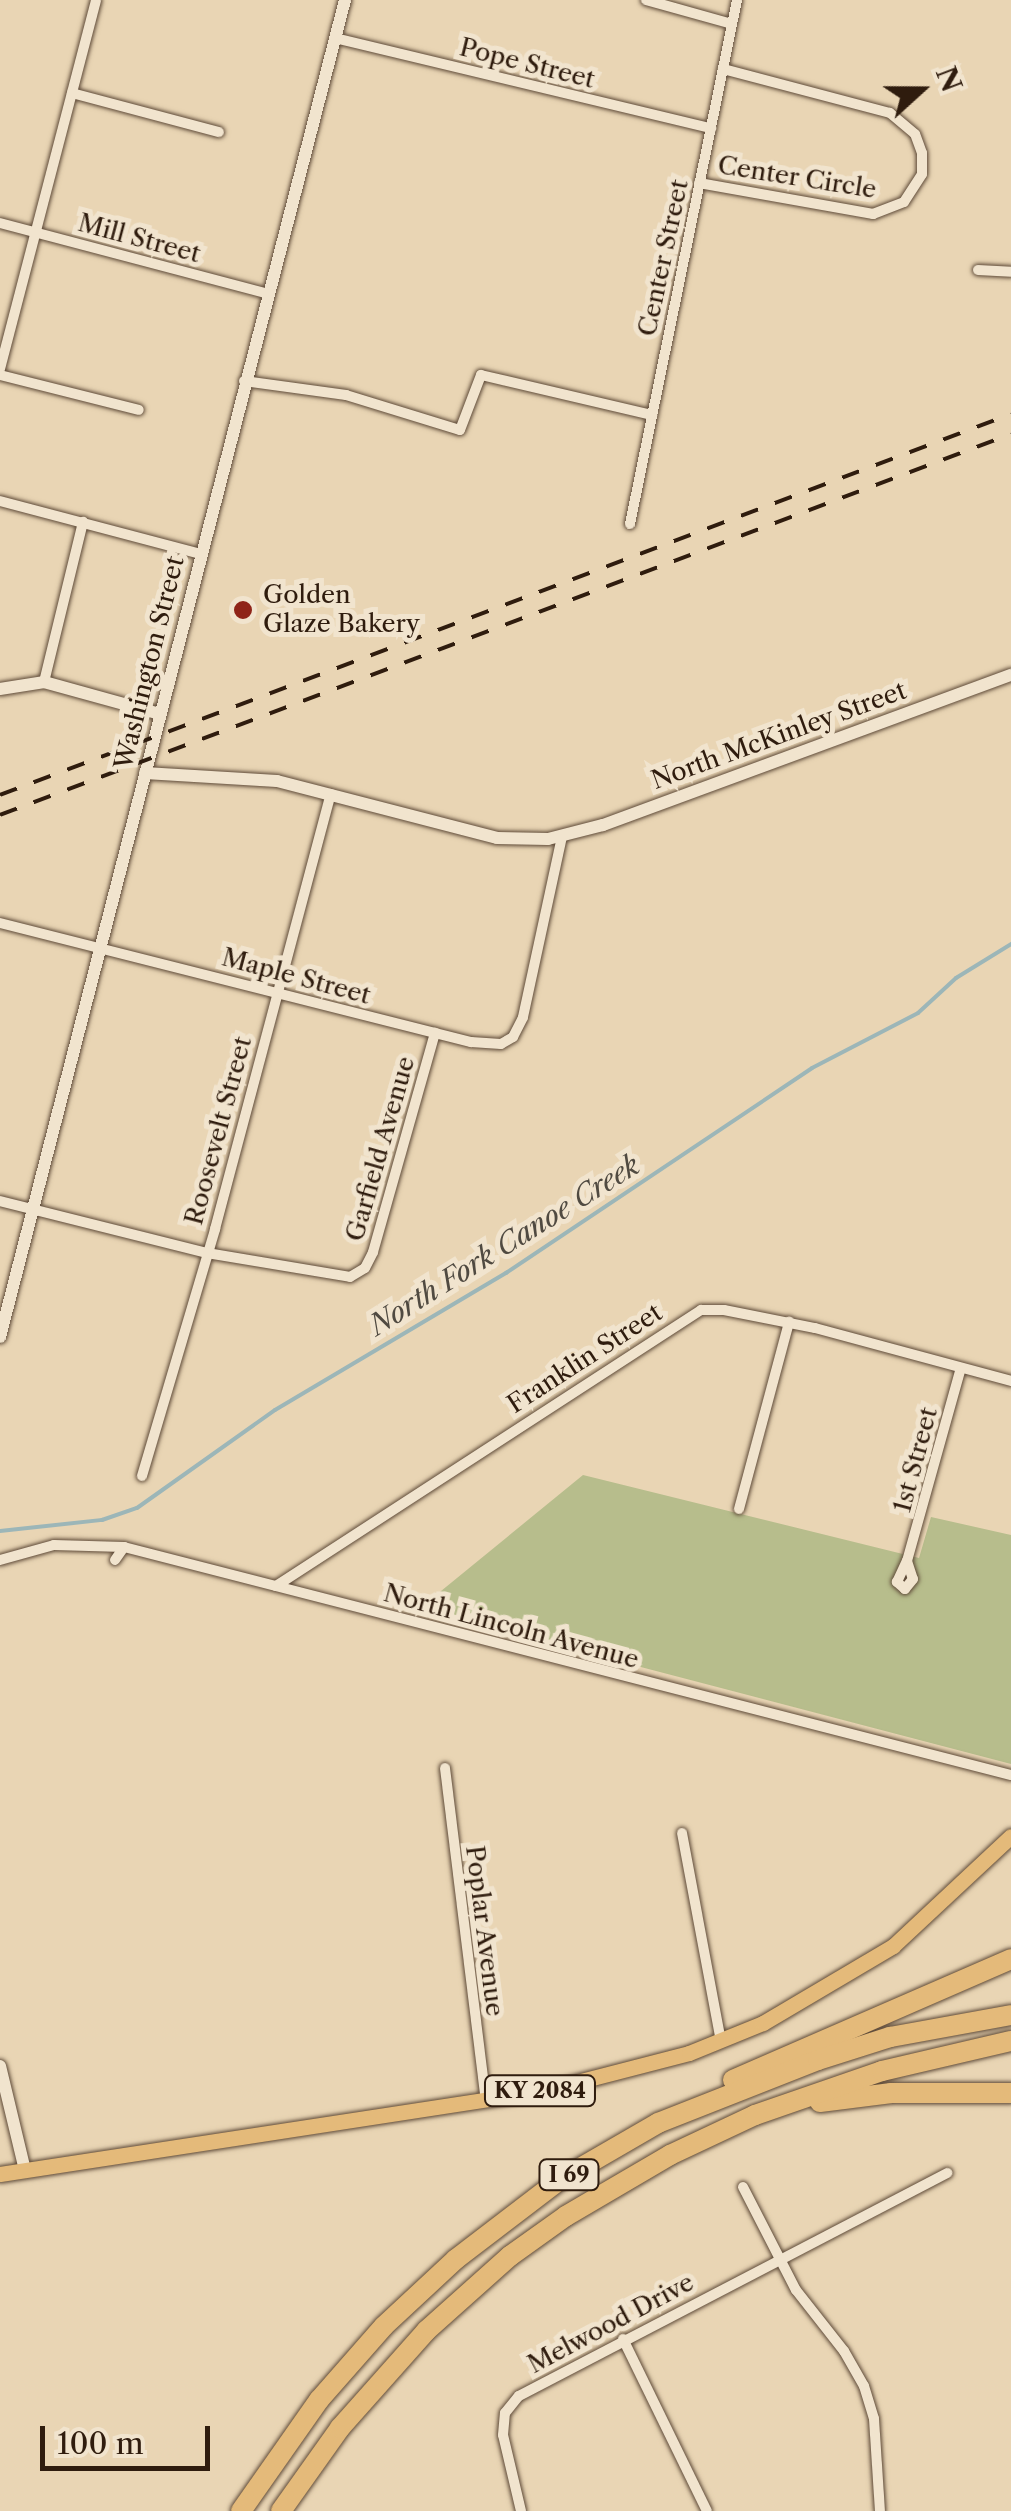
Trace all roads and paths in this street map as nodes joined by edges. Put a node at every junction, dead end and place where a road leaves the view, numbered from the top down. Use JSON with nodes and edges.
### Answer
{"nodes":[{"id":1,"x":96,"y":0,"type":"edge"},
{"id":2,"x":345,"y":0,"type":"edge"},
{"id":3,"x":646,"y":0,"type":"edge"},
{"id":4,"x":736,"y":0,"type":"edge"},
{"id":5,"x":732,"y":24,"type":"junction"},
{"id":6,"x":335,"y":38,"type":"junction"},
{"id":7,"x":722,"y":70,"type":"junction"},
{"id":8,"x":72,"y":93,"type":"junction"},
{"id":9,"x":710,"y":128,"type":"junction"},
{"id":10,"x":219,"y":132,"type":"dead end"},
{"id":11,"x":699,"y":183,"type":"junction"},
{"id":12,"x":0,"y":223,"type":"edge"},
{"id":13,"x":36,"y":232,"type":"junction"},
{"id":14,"x":978,"y":270,"type":"dead end"},
{"id":15,"x":1011,"y":272,"type":"edge"},
{"id":16,"x":268,"y":294,"type":"junction"},
{"id":17,"x":0,"y":372,"type":"edge"},
{"id":18,"x":244,"y":381,"type":"junction"},
{"id":19,"x":138,"y":410,"type":"dead end"},
{"id":20,"x":652,"y":415,"type":"junction"},
{"id":21,"x":0,"y":502,"type":"edge"},
{"id":22,"x":84,"y":522,"type":"junction"},
{"id":23,"x":630,"y":524,"type":"dead end"},
{"id":24,"x":200,"y":554,"type":"junction"},
{"id":25,"x":1011,"y":675,"type":"edge"},
{"id":26,"x":44,"y":682,"type":"junction"},
{"id":27,"x":0,"y":689,"type":"edge"},
{"id":28,"x":160,"y":714,"type":"junction"},
{"id":29,"x":146,"y":773,"type":"junction"},
{"id":30,"x":332,"y":794,"type":"junction"},
{"id":31,"x":562,"y":837,"type":"junction"},
{"id":32,"x":0,"y":923,"type":"edge"},
{"id":33,"x":102,"y":947,"type":"junction"},
{"id":34,"x":276,"y":992,"type":"junction"},
{"id":35,"x":435,"y":1032,"type":"junction"},
{"id":36,"x":0,"y":1201,"type":"edge"},
{"id":37,"x":36,"y":1210,"type":"junction"},
{"id":38,"x":208,"y":1253,"type":"junction"},
{"id":39,"x":789,"y":1322,"type":"junction"},
{"id":40,"x":0,"y":1337,"type":"edge"},
{"id":41,"x":961,"y":1368,"type":"junction"},
{"id":42,"x":1011,"y":1381,"type":"edge"},
{"id":43,"x":142,"y":1476,"type":"dead end"},
{"id":44,"x":738,"y":1509,"type":"dead end"},
{"id":45,"x":124,"y":1547,"type":"junction"},
{"id":46,"x":0,"y":1560,"type":"edge"},
{"id":47,"x":115,"y":1560,"type":"dead end"},
{"id":48,"x":907,"y":1561,"type":"dead end"},
{"id":49,"x":276,"y":1586,"type":"junction"},
{"id":50,"x":445,"y":1768,"type":"dead end"},
{"id":51,"x":1011,"y":1775,"type":"edge"},
{"id":52,"x":682,"y":1833,"type":"dead end"},
{"id":53,"x":1011,"y":1836,"type":"edge"},
{"id":54,"x":1011,"y":1959,"type":"edge"},
{"id":55,"x":1011,"y":2015,"type":"edge"},
{"id":56,"x":1011,"y":2040,"type":"edge"},
{"id":57,"x":720,"y":2041,"type":"junction"},
{"id":58,"x":0,"y":2066,"type":"edge"},
{"id":59,"x":1011,"y":2093,"type":"edge"},
{"id":60,"x":486,"y":2100,"type":"junction"},
{"id":61,"x":736,"y":2124,"type":"junction"},
{"id":62,"x":620,"y":2143,"type":"junction"},
{"id":63,"x":26,"y":2170,"type":"junction"},
{"id":64,"x":947,"y":2172,"type":"dead end"},
{"id":65,"x":0,"y":2174,"type":"edge"},
{"id":66,"x":743,"y":2187,"type":"dead end"},
{"id":67,"x":779,"y":2261,"type":"junction"},
{"id":68,"x":624,"y":2339,"type":"junction"},
{"id":69,"x":241,"y":2511,"type":"edge"},
{"id":70,"x":281,"y":2511,"type":"edge"},
{"id":71,"x":521,"y":2511,"type":"edge"},
{"id":72,"x":706,"y":2511,"type":"edge"},
{"id":73,"x":880,"y":2511,"type":"edge"}],
"edges":[{"from":1,"to":8,"type":"street"},
{"from":2,"to":6,"type":"street","name":"Washington Street"},
{"from":3,"to":5,"type":"street"},
{"from":4,"to":5,"type":"street","name":"Center Street"},
{"from":5,"to":7,"type":"street","name":"Center Street"},
{"from":6,"to":9,"type":"street","name":"Pope Street"},
{"from":6,"to":16,"type":"street","name":"Washington Street"},
{"from":7,"to":9,"type":"street","name":"Center Street"},
{"from":7,"to":11,"type":"street","name":"Center Circle"},
{"from":8,"to":10,"type":"street"},
{"from":8,"to":13,"type":"street"},
{"from":9,"to":11,"type":"street","name":"Center Street"},
{"from":11,"to":20,"type":"street","name":"Center Street"},
{"from":12,"to":13,"type":"street","name":"Mill Street"},
{"from":13,"to":16,"type":"street","name":"Mill Street"},
{"from":13,"to":17,"type":"street"},
{"from":14,"to":15,"type":"street"},
{"from":16,"to":18,"type":"street","name":"Washington Street"},
{"from":17,"to":19,"type":"street"},
{"from":18,"to":20,"type":"street"},
{"from":18,"to":24,"type":"street","name":"Washington Street"},
{"from":20,"to":23,"type":"street","name":"Center Street"},
{"from":21,"to":22,"type":"street"},
{"from":22,"to":24,"type":"street"},
{"from":22,"to":26,"type":"street"},
{"from":24,"to":28,"type":"street","name":"Washington Street"},
{"from":25,"to":31,"type":"street","name":"North McKinley Street"},
{"from":26,"to":27,"type":"street"},
{"from":26,"to":28,"type":"street"},
{"from":28,"to":29,"type":"street","name":"Washington Street"},
{"from":29,"to":30,"type":"street","name":"North McKinley Street"},
{"from":29,"to":33,"type":"street","name":"Washington Street"},
{"from":30,"to":31,"type":"street","name":"North McKinley Street"},
{"from":30,"to":34,"type":"street","name":"Roosevelt Street"},
{"from":31,"to":35,"type":"street","name":"Maple Street"},
{"from":32,"to":33,"type":"street","name":"Maple Street"},
{"from":33,"to":34,"type":"street","name":"Maple Street"},
{"from":33,"to":37,"type":"street","name":"Washington Street"},
{"from":34,"to":35,"type":"street","name":"Maple Street"},
{"from":34,"to":38,"type":"street","name":"Roosevelt Street"},
{"from":35,"to":38,"type":"street","name":"Garfield Avenue"},
{"from":36,"to":37,"type":"street"},
{"from":37,"to":38,"type":"street"},
{"from":37,"to":40,"type":"street","name":"Washington Street"},
{"from":38,"to":43,"type":"street","name":"Roosevelt Street"},
{"from":39,"to":41,"type":"street","name":"Franklin Street"},
{"from":39,"to":44,"type":"street"},
{"from":39,"to":49,"type":"street","name":"Franklin Street"},
{"from":41,"to":42,"type":"street","name":"Franklin Street"},
{"from":41,"to":48,"type":"street","name":"1st Street"},
{"from":45,"to":46,"type":"street","name":"North Lincoln Avenue"},
{"from":45,"to":47,"type":"street"},
{"from":45,"to":49,"type":"street","name":"North Lincoln Avenue"},
{"from":49,"to":51,"type":"street","name":"North Lincoln Avenue"},
{"from":50,"to":60,"type":"street","name":"Poplar Avenue"},
{"from":52,"to":57,"type":"street"},
{"from":53,"to":57,"type":"main road","number":"KY 2084"},
{"from":54,"to":62,"type":"highway"},
{"from":55,"to":62,"type":"highway","number":"I 69"},
{"from":56,"to":61,"type":"highway","number":"I 69"},
{"from":57,"to":60,"type":"main road","number":"KY 2084"},
{"from":58,"to":63,"type":"street"},
{"from":59,"to":61,"type":"highway"},
{"from":60,"to":63,"type":"main road","number":"KY 2084"},
{"from":61,"to":70,"type":"highway","number":"I 69"},
{"from":62,"to":69,"type":"highway","number":"I 69"},
{"from":63,"to":65,"type":"main road","number":"KY 2084"},
{"from":64,"to":67,"type":"street","name":"Melwood Drive"},
{"from":66,"to":67,"type":"street"},
{"from":67,"to":68,"type":"street","name":"Melwood Drive"},
{"from":67,"to":73,"type":"street"},
{"from":68,"to":71,"type":"street","name":"Melwood Drive"},
{"from":68,"to":72,"type":"street"}]}
